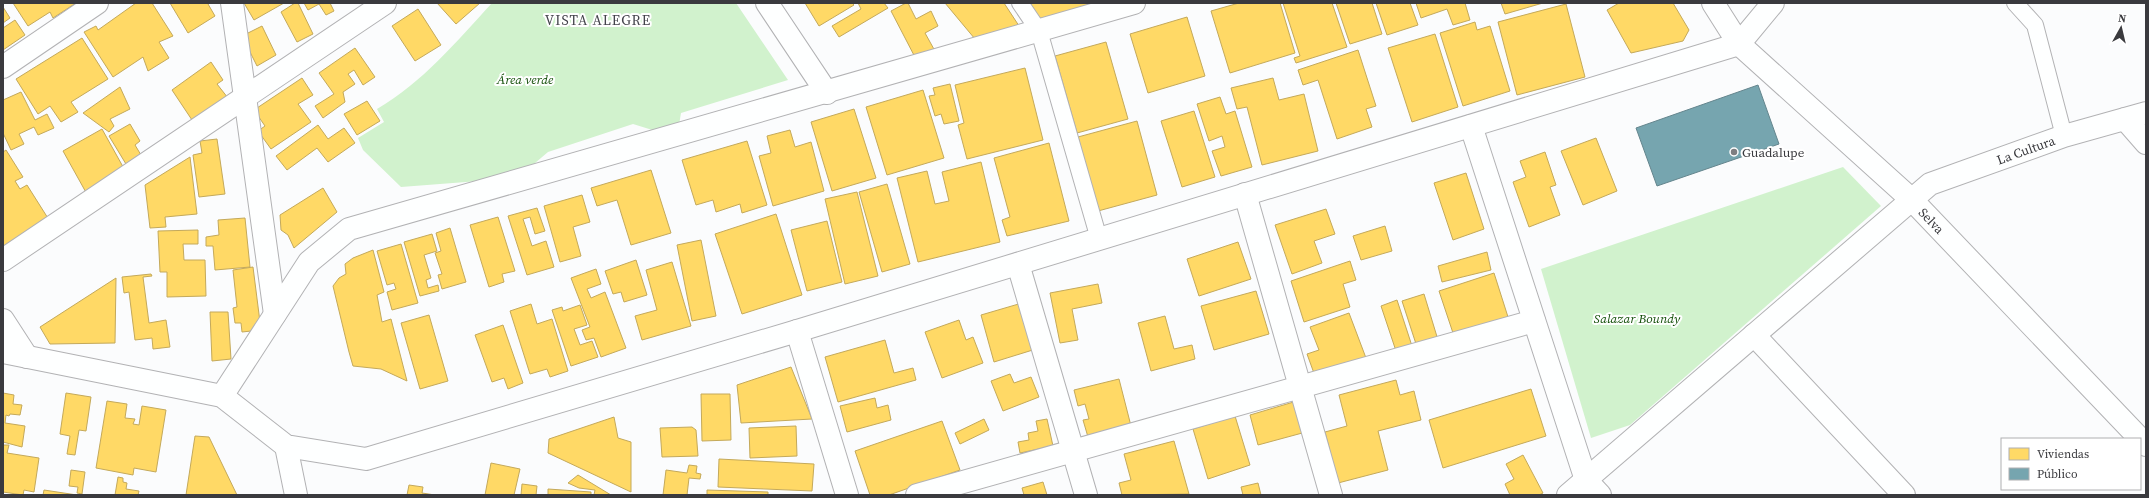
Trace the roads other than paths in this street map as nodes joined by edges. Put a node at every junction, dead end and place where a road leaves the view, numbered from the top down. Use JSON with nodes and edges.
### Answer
{"nodes":[{"id":1,"x":97,"y":3,"type":"edge"},
{"id":2,"x":232,"y":3,"type":"edge"},
{"id":3,"x":386,"y":3,"type":"edge"},
{"id":4,"x":767,"y":3,"type":"edge"},
{"id":5,"x":1020,"y":3,"type":"edge"},
{"id":6,"x":1134,"y":3,"type":"edge"},
{"id":7,"x":1713,"y":3,"type":"edge"},
{"id":8,"x":1773,"y":3,"type":"edge"},
{"id":9,"x":2015,"y":3,"type":"edge"},
{"id":10,"x":1039,"y":31,"type":"junction"},
{"id":11,"x":1739,"y":44,"type":"junction"},
{"id":12,"x":3,"y":67,"type":"edge"},
{"id":13,"x":827,"y":93,"type":"junction"},
{"id":14,"x":246,"y":97,"type":"junction"},
{"id":15,"x":2146,"y":113,"type":"edge"},
{"id":16,"x":2125,"y":119,"type":"junction"},
{"id":17,"x":1471,"y":126,"type":"junction"},
{"id":18,"x":2064,"y":136,"type":"junction"},
{"id":19,"x":2146,"y":143,"type":"edge"},
{"id":20,"x":1245,"y":194,"type":"junction"},
{"id":21,"x":1912,"y":200,"type":"junction"},
{"id":22,"x":1099,"y":239,"type":"junction"},
{"id":23,"x":3,"y":260,"type":"edge"},
{"id":24,"x":1018,"y":264,"type":"junction"},
{"id":25,"x":275,"y":314,"type":"junction"},
{"id":26,"x":3,"y":320,"type":"edge"},
{"id":27,"x":1534,"y":321,"type":"junction"},
{"id":28,"x":798,"y":331,"type":"junction"},
{"id":29,"x":1754,"y":335,"type":"junction"},
{"id":30,"x":3,"y":352,"type":"edge"},
{"id":31,"x":27,"y":357,"type":"junction"},
{"id":32,"x":1300,"y":387,"type":"junction"},
{"id":33,"x":222,"y":396,"type":"junction"},
{"id":34,"x":2139,"y":438,"type":"edge"},
{"id":35,"x":286,"y":446,"type":"junction"},
{"id":36,"x":1073,"y":451,"type":"junction"},
{"id":37,"x":1593,"y":488,"type":"edge"},
{"id":38,"x":296,"y":495,"type":"edge"},
{"id":39,"x":847,"y":495,"type":"edge"},
{"id":40,"x":917,"y":495,"type":"edge"},
{"id":41,"x":1086,"y":495,"type":"edge"},
{"id":42,"x":1331,"y":495,"type":"edge"},
{"id":43,"x":1568,"y":495,"type":"edge"},
{"id":44,"x":1904,"y":495,"type":"edge"}],
"edges":[{"from":1,"to":12,"type":"street"},
{"from":2,"to":14,"type":"street"},
{"from":3,"to":14,"type":"street"},
{"from":4,"to":13,"type":"street"},
{"from":5,"to":10,"type":"lane"},
{"from":6,"to":10,"type":"street"},
{"from":7,"to":11,"type":"street","name":"Selva"},
{"from":8,"to":11,"type":"street"},
{"from":9,"to":18,"type":"lane"},
{"from":10,"to":13,"type":"street"},
{"from":10,"to":22,"type":"lane"},
{"from":11,"to":17,"type":"street"},
{"from":11,"to":21,"type":"street","name":"Selva"},
{"from":13,"to":25,"type":"street"},
{"from":14,"to":23,"type":"street"},
{"from":14,"to":25,"type":"street"},
{"from":15,"to":16,"type":"street","name":"La Cultura"},
{"from":16,"to":18,"type":"street","name":"La Cultura"},
{"from":16,"to":19,"type":"street"},
{"from":17,"to":20,"type":"street"},
{"from":17,"to":27,"type":"street"},
{"from":18,"to":21,"type":"street","name":"La Cultura"},
{"from":20,"to":22,"type":"street"},
{"from":20,"to":32,"type":"street"},
{"from":21,"to":29,"type":"street","name":"La Cultura"},
{"from":21,"to":34,"type":"street","name":"Selva"},
{"from":22,"to":24,"type":"street"},
{"from":24,"to":28,"type":"street"},
{"from":24,"to":36,"type":"street"},
{"from":25,"to":33,"type":"street"},
{"from":26,"to":31,"type":"street"},
{"from":27,"to":32,"type":"street"},
{"from":27,"to":37,"type":"street"},
{"from":28,"to":35,"type":"street"},
{"from":28,"to":39,"type":"street"},
{"from":29,"to":37,"type":"street","name":"La Cultura"},
{"from":29,"to":44,"type":"street"},
{"from":30,"to":31,"type":"street"},
{"from":31,"to":33,"type":"street"},
{"from":32,"to":36,"type":"street"},
{"from":32,"to":42,"type":"street"},
{"from":33,"to":35,"type":"street"},
{"from":35,"to":38,"type":"street"},
{"from":36,"to":40,"type":"street"},
{"from":36,"to":41,"type":"street"},
{"from":37,"to":43,"type":"street","name":"La Cultura"}]}
